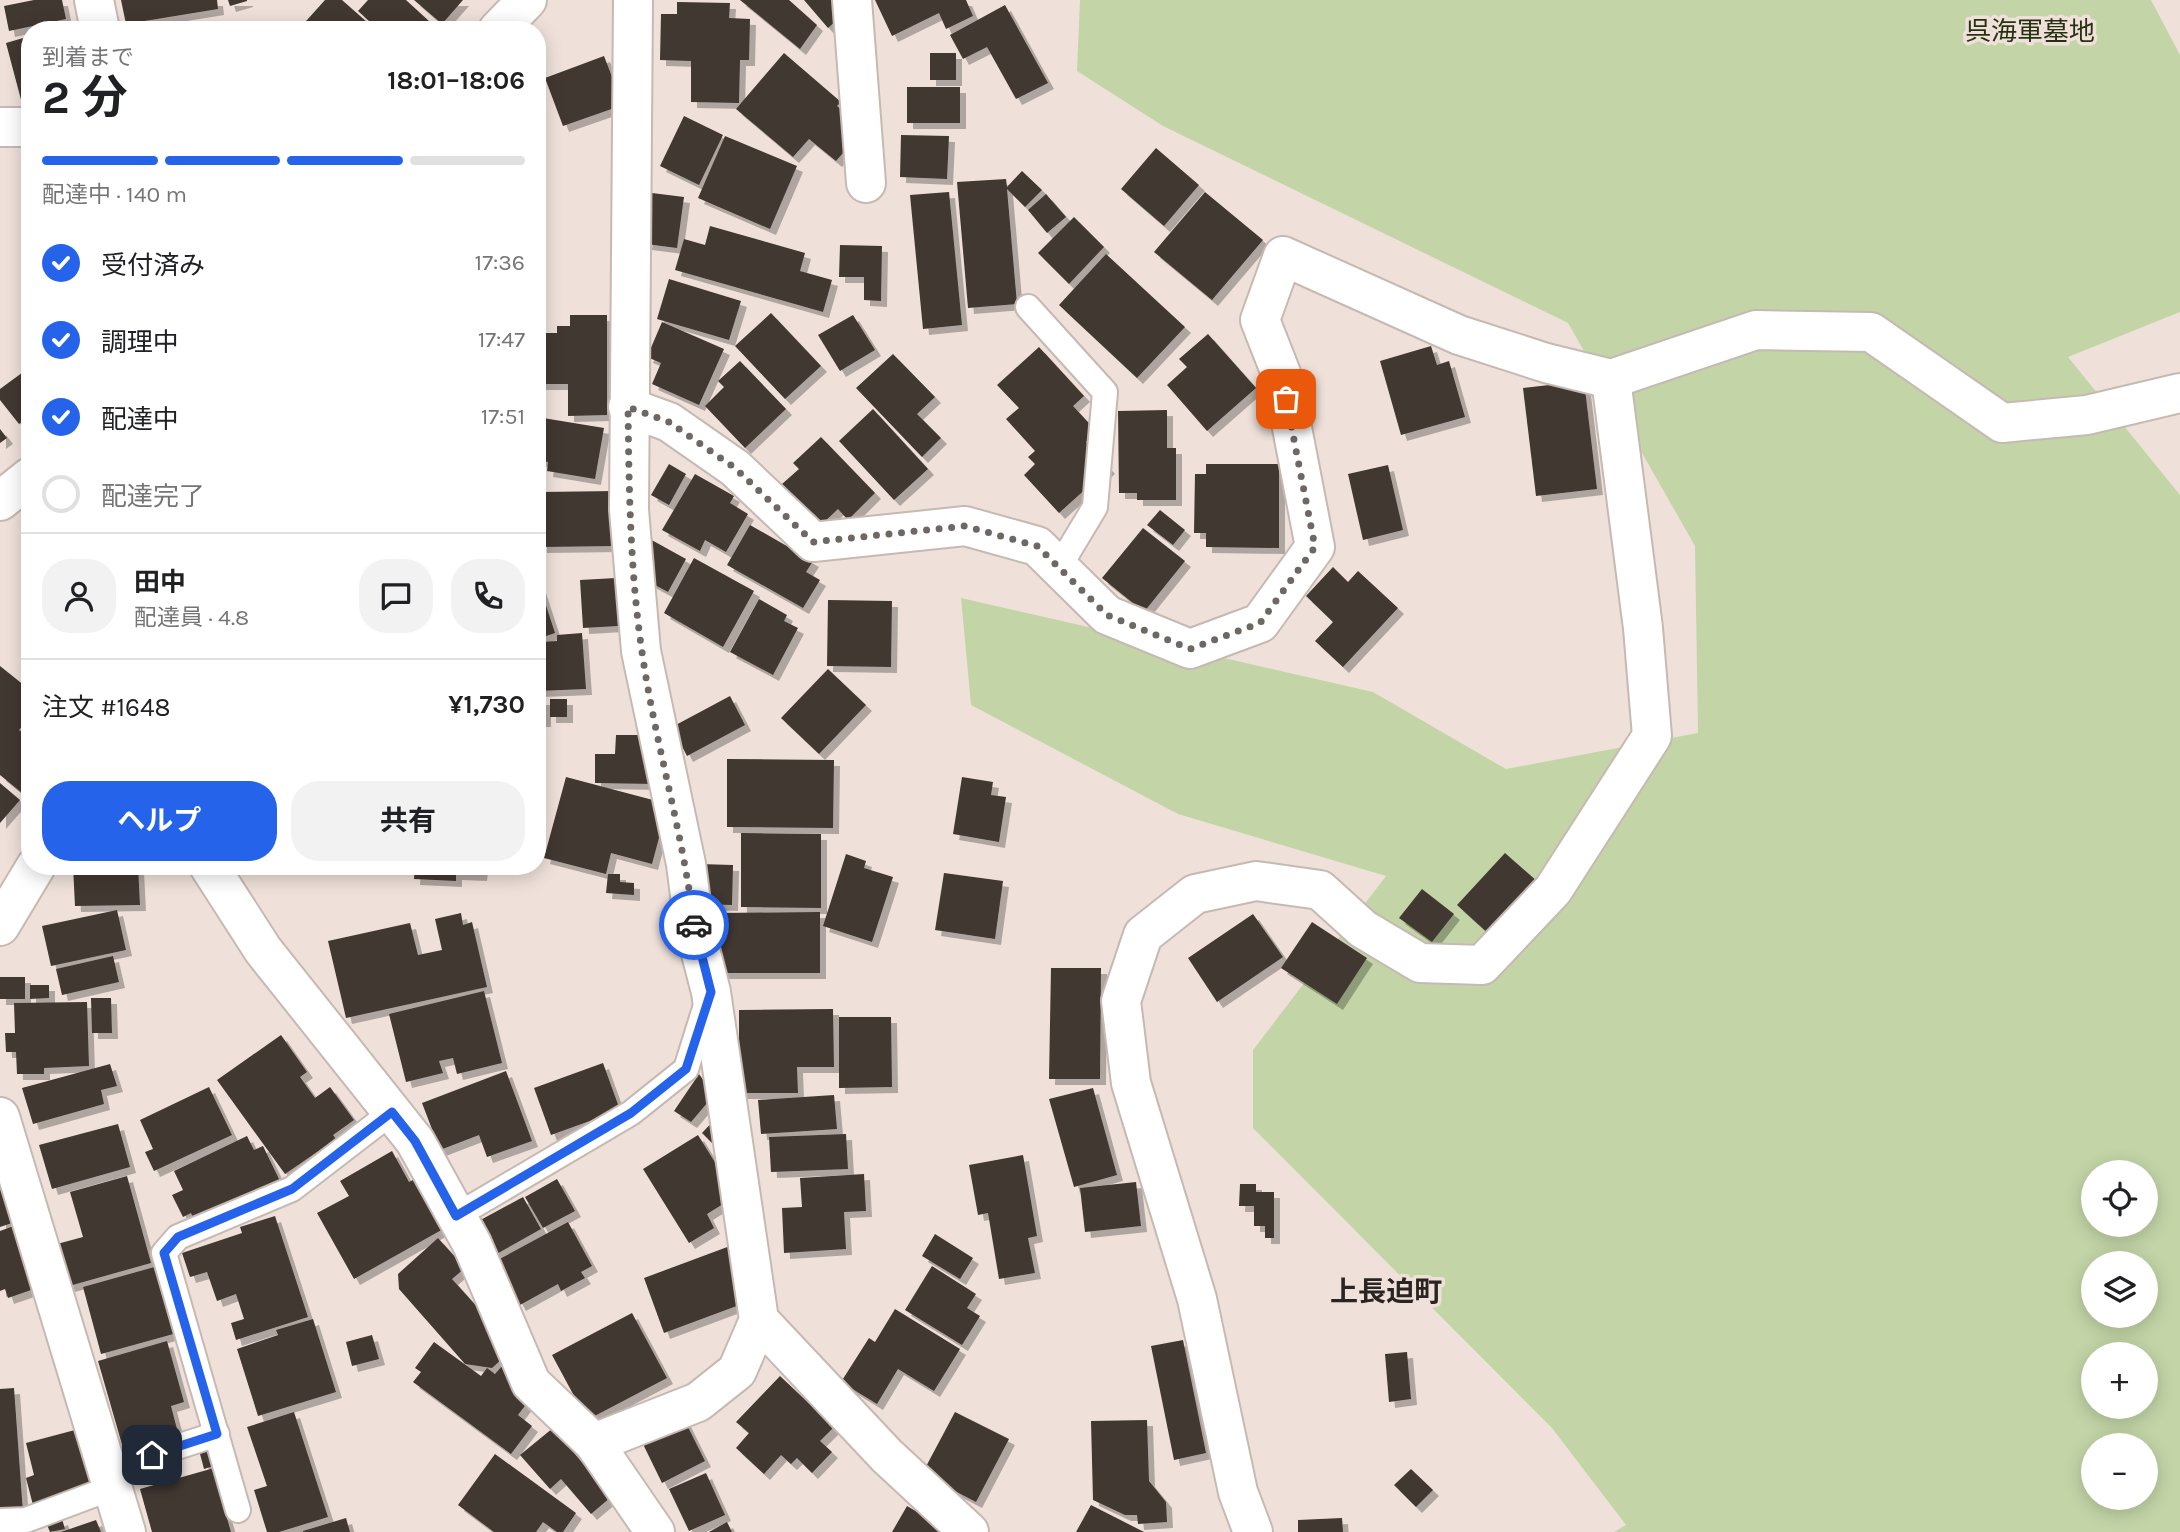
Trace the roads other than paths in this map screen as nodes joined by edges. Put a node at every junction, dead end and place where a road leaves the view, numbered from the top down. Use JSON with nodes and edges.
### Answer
{"nodes":[{"id":1,"x":94,"y":0,"type":"edge"},
{"id":2,"x":527,"y":0,"type":"edge"},
{"id":3,"x":632,"y":0,"type":"edge"},
{"id":4,"x":852,"y":0,"type":"edge"},
{"id":5,"x":98,"y":21,"type":"edge"},
{"id":6,"x":507,"y":21,"type":"edge"},
{"id":7,"x":866,"y":183,"type":"dead end"},
{"id":8,"x":1028,"y":307,"type":"dead end"},
{"id":9,"x":1611,"y":379,"type":"junction"},
{"id":10,"x":2180,"y":393,"type":"edge"},
{"id":11,"x":628,"y":407,"type":"junction"},
{"id":12,"x":21,"y":484,"type":"edge"},
{"id":13,"x":0,"y":501,"type":"edge"},
{"id":14,"x":1059,"y":567,"type":"junction"},
{"id":15,"x":31,"y":875,"type":"edge"},
{"id":16,"x":215,"y":875,"type":"edge"},
{"id":17,"x":0,"y":926,"type":"edge"},
{"id":18,"x":711,"y":992,"type":"junction"},
{"id":19,"x":392,"y":1112,"type":"junction"},
{"id":20,"x":0,"y":1117,"type":"edge"},
{"id":21,"x":456,"y":1216,"type":"junction"},
{"id":22,"x":759,"y":1320,"type":"junction"},
{"id":23,"x":217,"y":1434,"type":"junction"},
{"id":24,"x":594,"y":1443,"type":"junction"},
{"id":25,"x":111,"y":1478,"type":"junction"},
{"id":26,"x":238,"y":1510,"type":"dead end"},
{"id":27,"x":0,"y":1521,"type":"edge"},
{"id":28,"x":126,"y":1532,"type":"edge"},
{"id":29,"x":656,"y":1532,"type":"edge"},
{"id":30,"x":969,"y":1532,"type":"edge"},
{"id":31,"x":1253,"y":1532,"type":"edge"}],
"edges":[{"from":1,"to":5,"type":"street"},
{"from":2,"to":6,"type":"street"},
{"from":3,"to":11,"type":"street"},
{"from":4,"to":7,"type":"street"},
{"from":8,"to":14,"type":"lane"},
{"from":9,"to":10,"type":"street"},
{"from":9,"to":14,"type":"street"},
{"from":9,"to":31,"type":"street"},
{"from":11,"to":14,"type":"street"},
{"from":11,"to":18,"type":"street"},
{"from":12,"to":13,"type":"street"},
{"from":15,"to":17,"type":"street"},
{"from":16,"to":19,"type":"street"},
{"from":18,"to":21,"type":"lane"},
{"from":18,"to":22,"type":"street"},
{"from":19,"to":21,"type":"street"},
{"from":19,"to":23,"type":"lane"},
{"from":20,"to":25,"type":"street"},
{"from":21,"to":24,"type":"street"},
{"from":22,"to":24,"type":"street"},
{"from":22,"to":30,"type":"street"},
{"from":23,"to":25,"type":"lane"},
{"from":23,"to":26,"type":"lane"},
{"from":24,"to":29,"type":"street"},
{"from":25,"to":27,"type":"lane"},
{"from":25,"to":28,"type":"street"}]}
